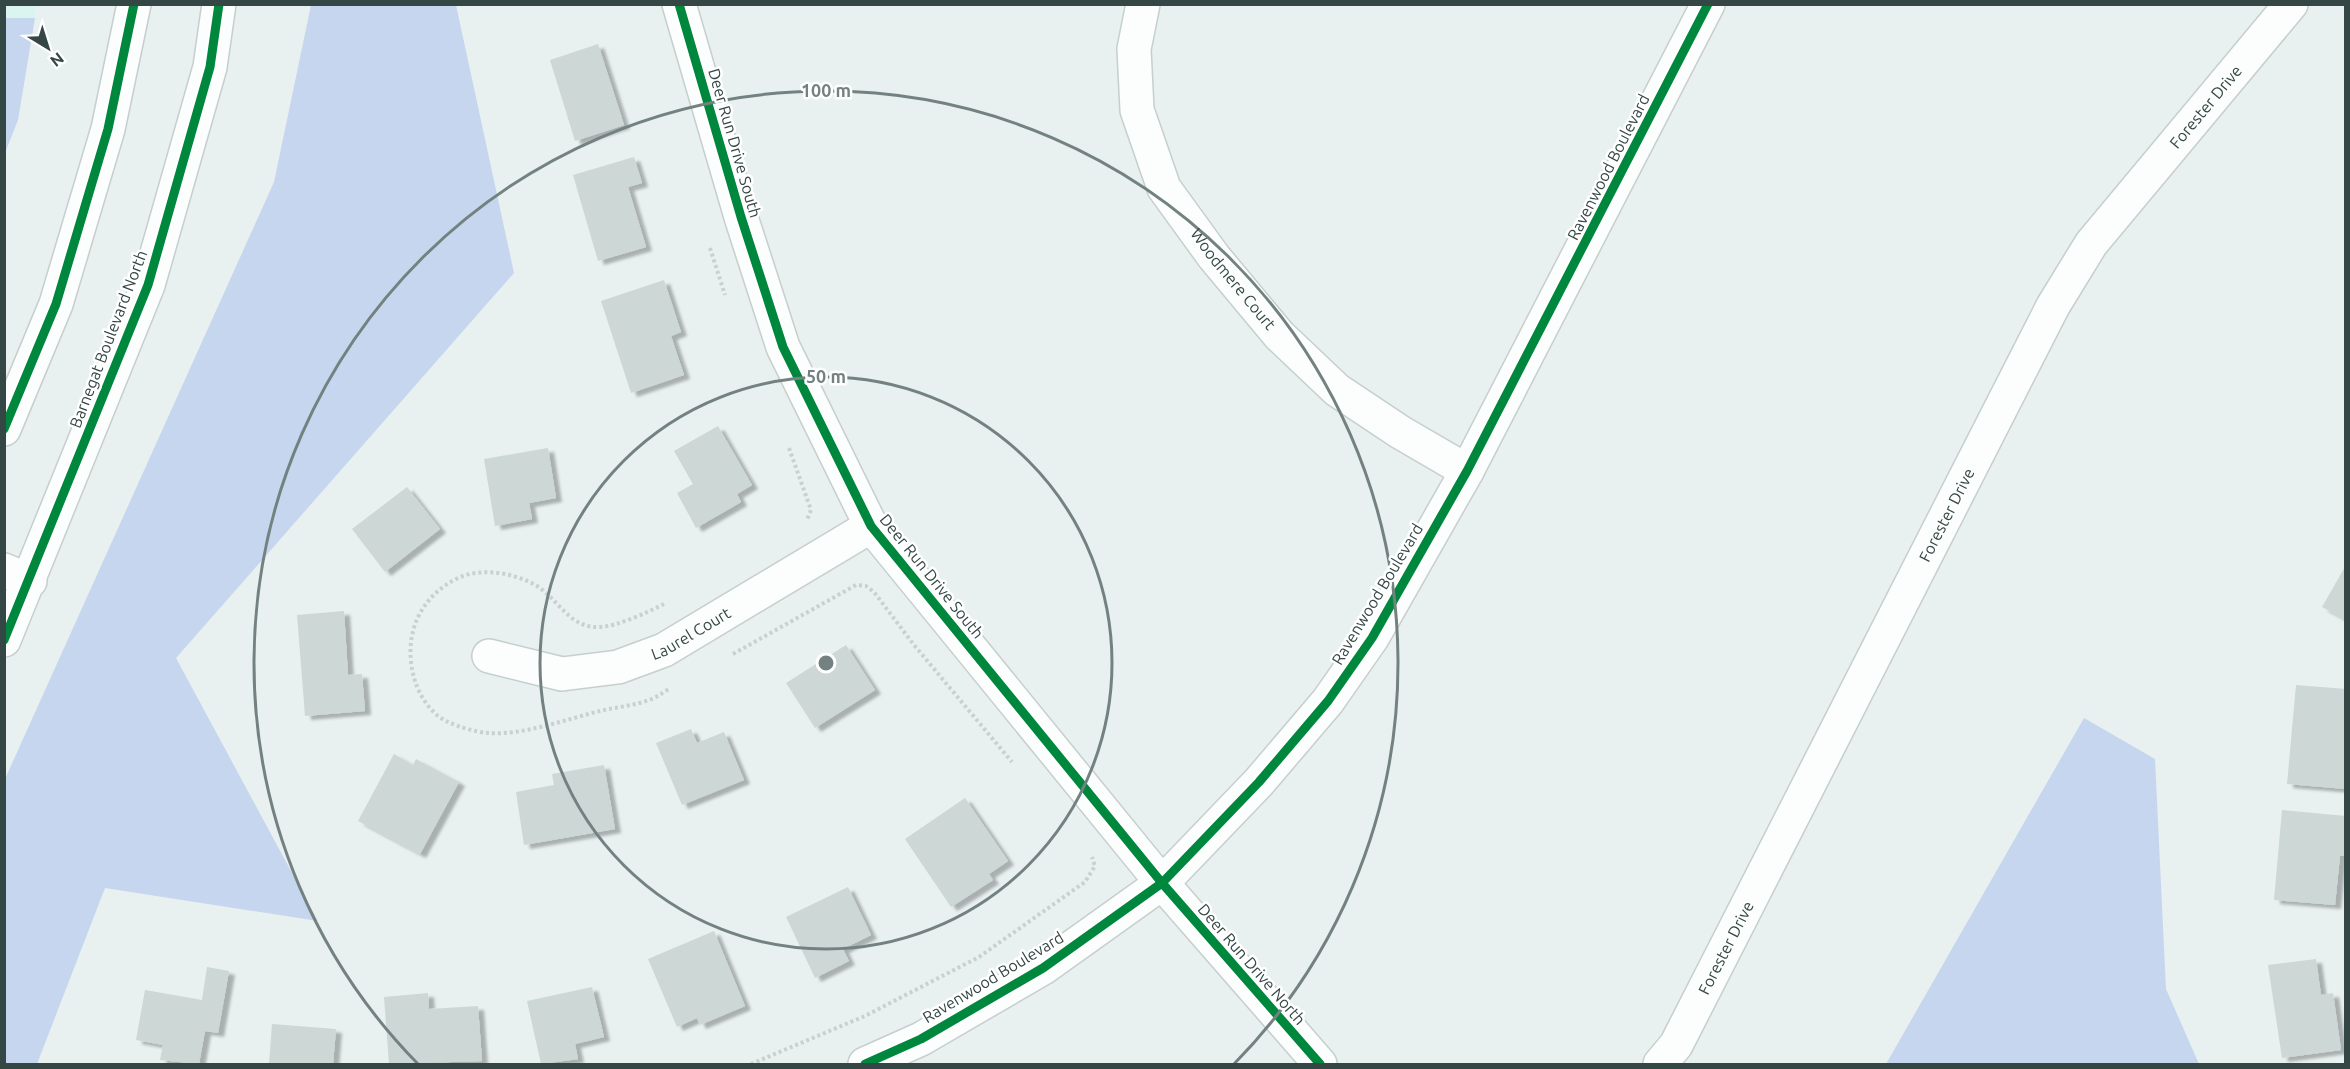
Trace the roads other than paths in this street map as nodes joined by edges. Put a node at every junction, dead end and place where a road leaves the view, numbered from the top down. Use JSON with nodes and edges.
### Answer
{"nodes":[{"id":1,"x":134,"y":4,"type":"edge"},
{"id":2,"x":219,"y":4,"type":"edge"},
{"id":3,"x":679,"y":4,"type":"edge"},
{"id":4,"x":1143,"y":4,"type":"edge"},
{"id":5,"x":1708,"y":4,"type":"edge"},
{"id":6,"x":2291,"y":4,"type":"edge"},
{"id":7,"x":4,"y":429,"type":"edge"},
{"id":8,"x":1467,"y":471,"type":"junction"},
{"id":9,"x":871,"y":526,"type":"junction"},
{"id":10,"x":17,"y":575,"type":"edge"},
{"id":11,"x":4,"y":640,"type":"edge"},
{"id":12,"x":489,"y":656,"type":"dead end"},
{"id":13,"x":1162,"y":883,"type":"junction"},
{"id":14,"x":866,"y":1065,"type":"edge"},
{"id":15,"x":1320,"y":1065,"type":"edge"},
{"id":16,"x":1660,"y":1065,"type":"edge"}],
"edges":[{"from":1,"to":7,"type":"street"},
{"from":2,"to":10,"type":"street","name":"Barnegat Boulevard North"},
{"from":3,"to":9,"type":"street","name":"Deer Run Drive South"},
{"from":4,"to":8,"type":"street","name":"Woodmere Court"},
{"from":5,"to":8,"type":"street","name":"Ravenwood Boulevard"},
{"from":6,"to":16,"type":"street","name":"Forester Drive"},
{"from":8,"to":13,"type":"street","name":"Ravenwood Boulevard"},
{"from":9,"to":12,"type":"street","name":"Laurel Court"},
{"from":9,"to":13,"type":"street","name":"Deer Run Drive South"},
{"from":10,"to":11,"type":"street","name":"Barnegat Boulevard North"},
{"from":13,"to":14,"type":"street","name":"Ravenwood Boulevard"},
{"from":13,"to":15,"type":"street","name":"Deer Run Drive North"}]}
